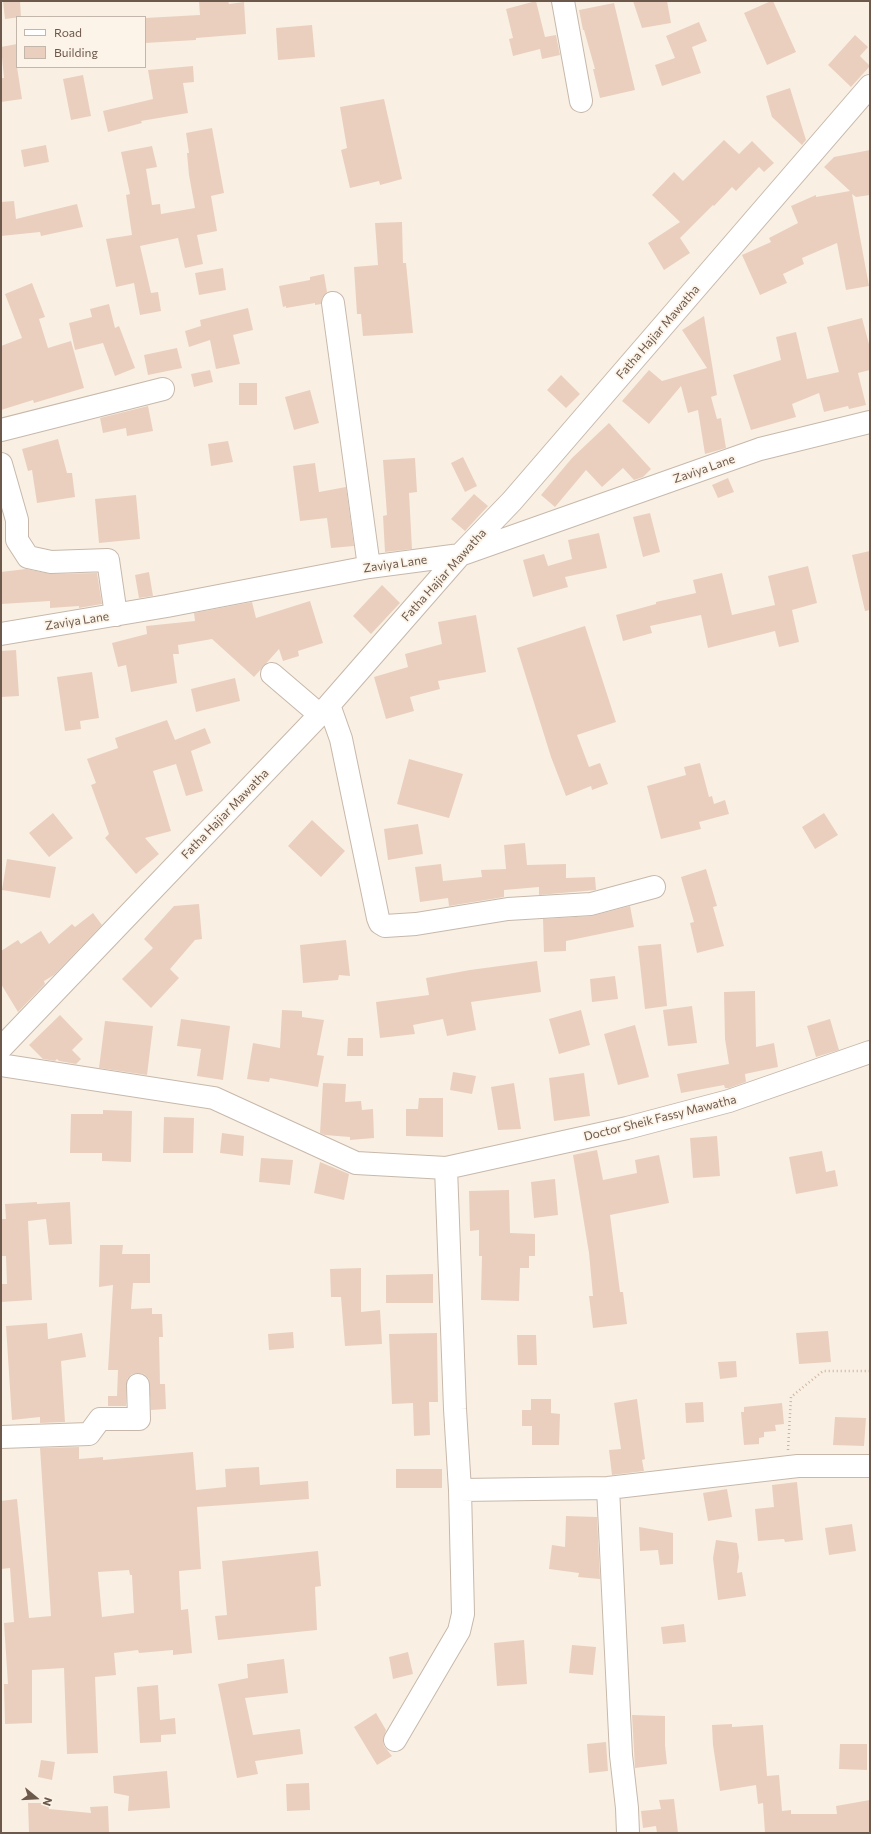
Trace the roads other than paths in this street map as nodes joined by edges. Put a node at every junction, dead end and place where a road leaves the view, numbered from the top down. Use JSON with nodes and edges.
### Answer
{"nodes":[{"id":1,"x":563,"y":1,"type":"edge"},
{"id":2,"x":870,"y":86,"type":"edge"},
{"id":3,"x":581,"y":101,"type":"dead end"},
{"id":4,"x":333,"y":303,"type":"dead end"},
{"id":5,"x":163,"y":389,"type":"dead end"},
{"id":6,"x":870,"y":422,"type":"edge"},
{"id":7,"x":1,"y":430,"type":"edge"},
{"id":8,"x":1,"y":464,"type":"edge"},
{"id":9,"x":460,"y":555,"type":"junction"},
{"id":10,"x":369,"y":567,"type":"junction"},
{"id":11,"x":116,"y":615,"type":"junction"},
{"id":12,"x":1,"y":634,"type":"edge"},
{"id":13,"x":272,"y":674,"type":"dead end"},
{"id":14,"x":325,"y":710,"type":"junction"},
{"id":15,"x":654,"y":887,"type":"dead end"},
{"id":16,"x":1,"y":1048,"type":"edge"},
{"id":17,"x":870,"y":1052,"type":"edge"},
{"id":18,"x":1,"y":1065,"type":"edge"},
{"id":19,"x":446,"y":1168,"type":"junction"},
{"id":20,"x":138,"y":1385,"type":"dead end"},
{"id":21,"x":1,"y":1437,"type":"edge"},
{"id":22,"x":870,"y":1466,"type":"edge"},
{"id":23,"x":608,"y":1488,"type":"junction"},
{"id":24,"x":460,"y":1490,"type":"junction"},
{"id":25,"x":395,"y":1740,"type":"dead end"},
{"id":26,"x":628,"y":1833,"type":"edge"}],
"edges":[{"from":1,"to":3,"type":"street"},
{"from":2,"to":9,"type":"street","name":"Fatha Hajiar Mawatha"},
{"from":4,"to":10,"type":"street"},
{"from":5,"to":7,"type":"street"},
{"from":6,"to":9,"type":"street","name":"Zaviya Lane"},
{"from":8,"to":11,"type":"street"},
{"from":9,"to":10,"type":"street","name":"Zaviya Lane"},
{"from":9,"to":14,"type":"street","name":"Fatha Hajiar Mawatha"},
{"from":10,"to":11,"type":"street","name":"Zaviya Lane"},
{"from":11,"to":12,"type":"street","name":"Zaviya Lane"},
{"from":13,"to":14,"type":"street"},
{"from":14,"to":15,"type":"street"},
{"from":14,"to":16,"type":"street","name":"Fatha Hajiar Mawatha"},
{"from":17,"to":19,"type":"street","name":"Doctor Sheik Fassy Mawatha"},
{"from":18,"to":19,"type":"street","name":"Doctor Sheik Fassy Mawatha"},
{"from":19,"to":24,"type":"street"},
{"from":20,"to":21,"type":"street"},
{"from":22,"to":23,"type":"street"},
{"from":23,"to":24,"type":"street"},
{"from":23,"to":26,"type":"street"},
{"from":24,"to":25,"type":"street"}]}
